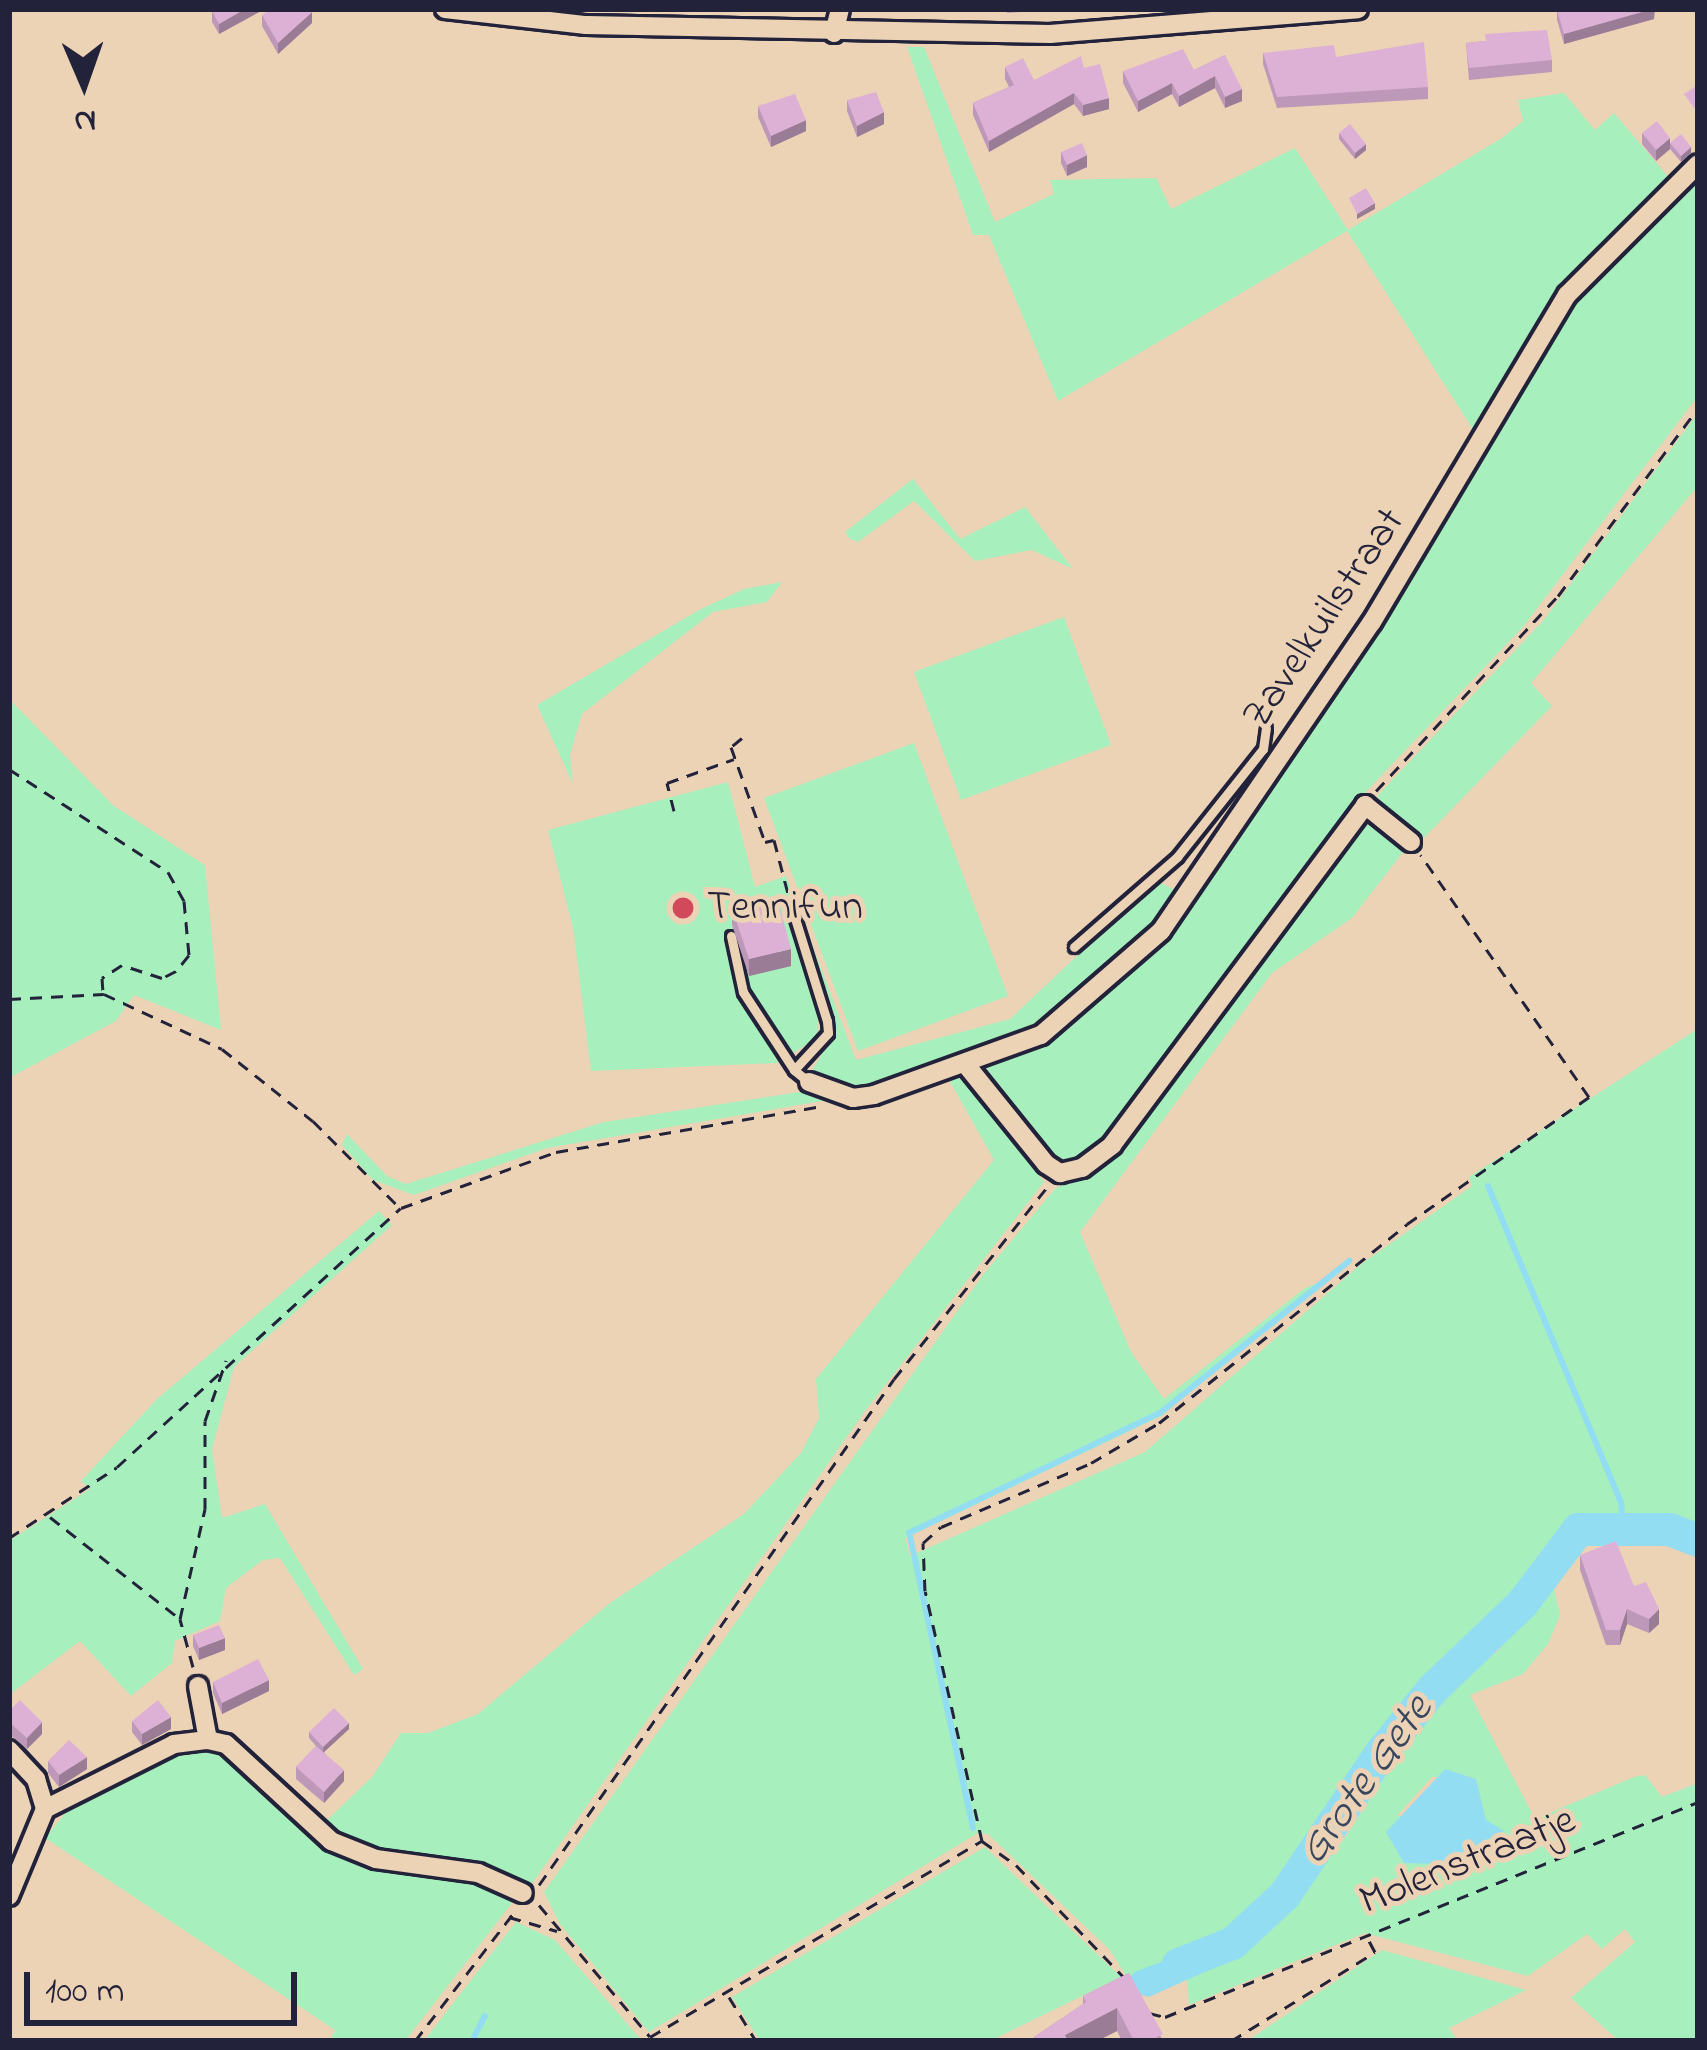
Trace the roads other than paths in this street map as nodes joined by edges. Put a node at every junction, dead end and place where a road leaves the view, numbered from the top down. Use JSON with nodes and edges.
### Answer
{"nodes":[{"id":1,"x":446,"y":9,"type":"edge"},
{"id":2,"x":840,"y":9,"type":"edge"},
{"id":3,"x":1358,"y":9,"type":"edge"},
{"id":4,"x":834,"y":33,"type":"junction"},
{"id":5,"x":1698,"y":164,"type":"edge"},
{"id":6,"x":1266,"y":728,"type":"dead end"},
{"id":7,"x":1412,"y":842,"type":"road end"},
{"id":8,"x":793,"y":912,"type":"road end"},
{"id":9,"x":731,"y":936,"type":"edge"},
{"id":10,"x":1074,"y":947,"type":"dead end"},
{"id":11,"x":967,"y":1066,"type":"junction"},
{"id":12,"x":802,"y":1076,"type":"junction"},
{"id":13,"x":198,"y":1686,"type":"road end"},
{"id":14,"x":208,"y":1739,"type":"junction"},
{"id":15,"x":9,"y":1750,"type":"edge"},
{"id":16,"x":45,"y":1810,"type":"junction"},
{"id":17,"x":9,"y":1896,"type":"edge"},
{"id":18,"x":530,"y":1898,"type":"road end"}],
"edges":[{"from":1,"to":4,"type":"street"},
{"from":2,"to":4,"type":"street"},
{"from":3,"to":4,"type":"street"},
{"from":5,"to":11,"type":"street","name":"Zavelkuilstraat"},
{"from":6,"to":10,"type":"lane"},
{"from":7,"to":11,"type":"street"},
{"from":8,"to":12,"type":"lane"},
{"from":9,"to":12,"type":"lane"},
{"from":11,"to":12,"type":"street","name":"Zavelkuilstraat"},
{"from":13,"to":14,"type":"street"},
{"from":14,"to":16,"type":"street"},
{"from":14,"to":18,"type":"street"},
{"from":15,"to":16,"type":"street"},
{"from":16,"to":17,"type":"street"}]}
